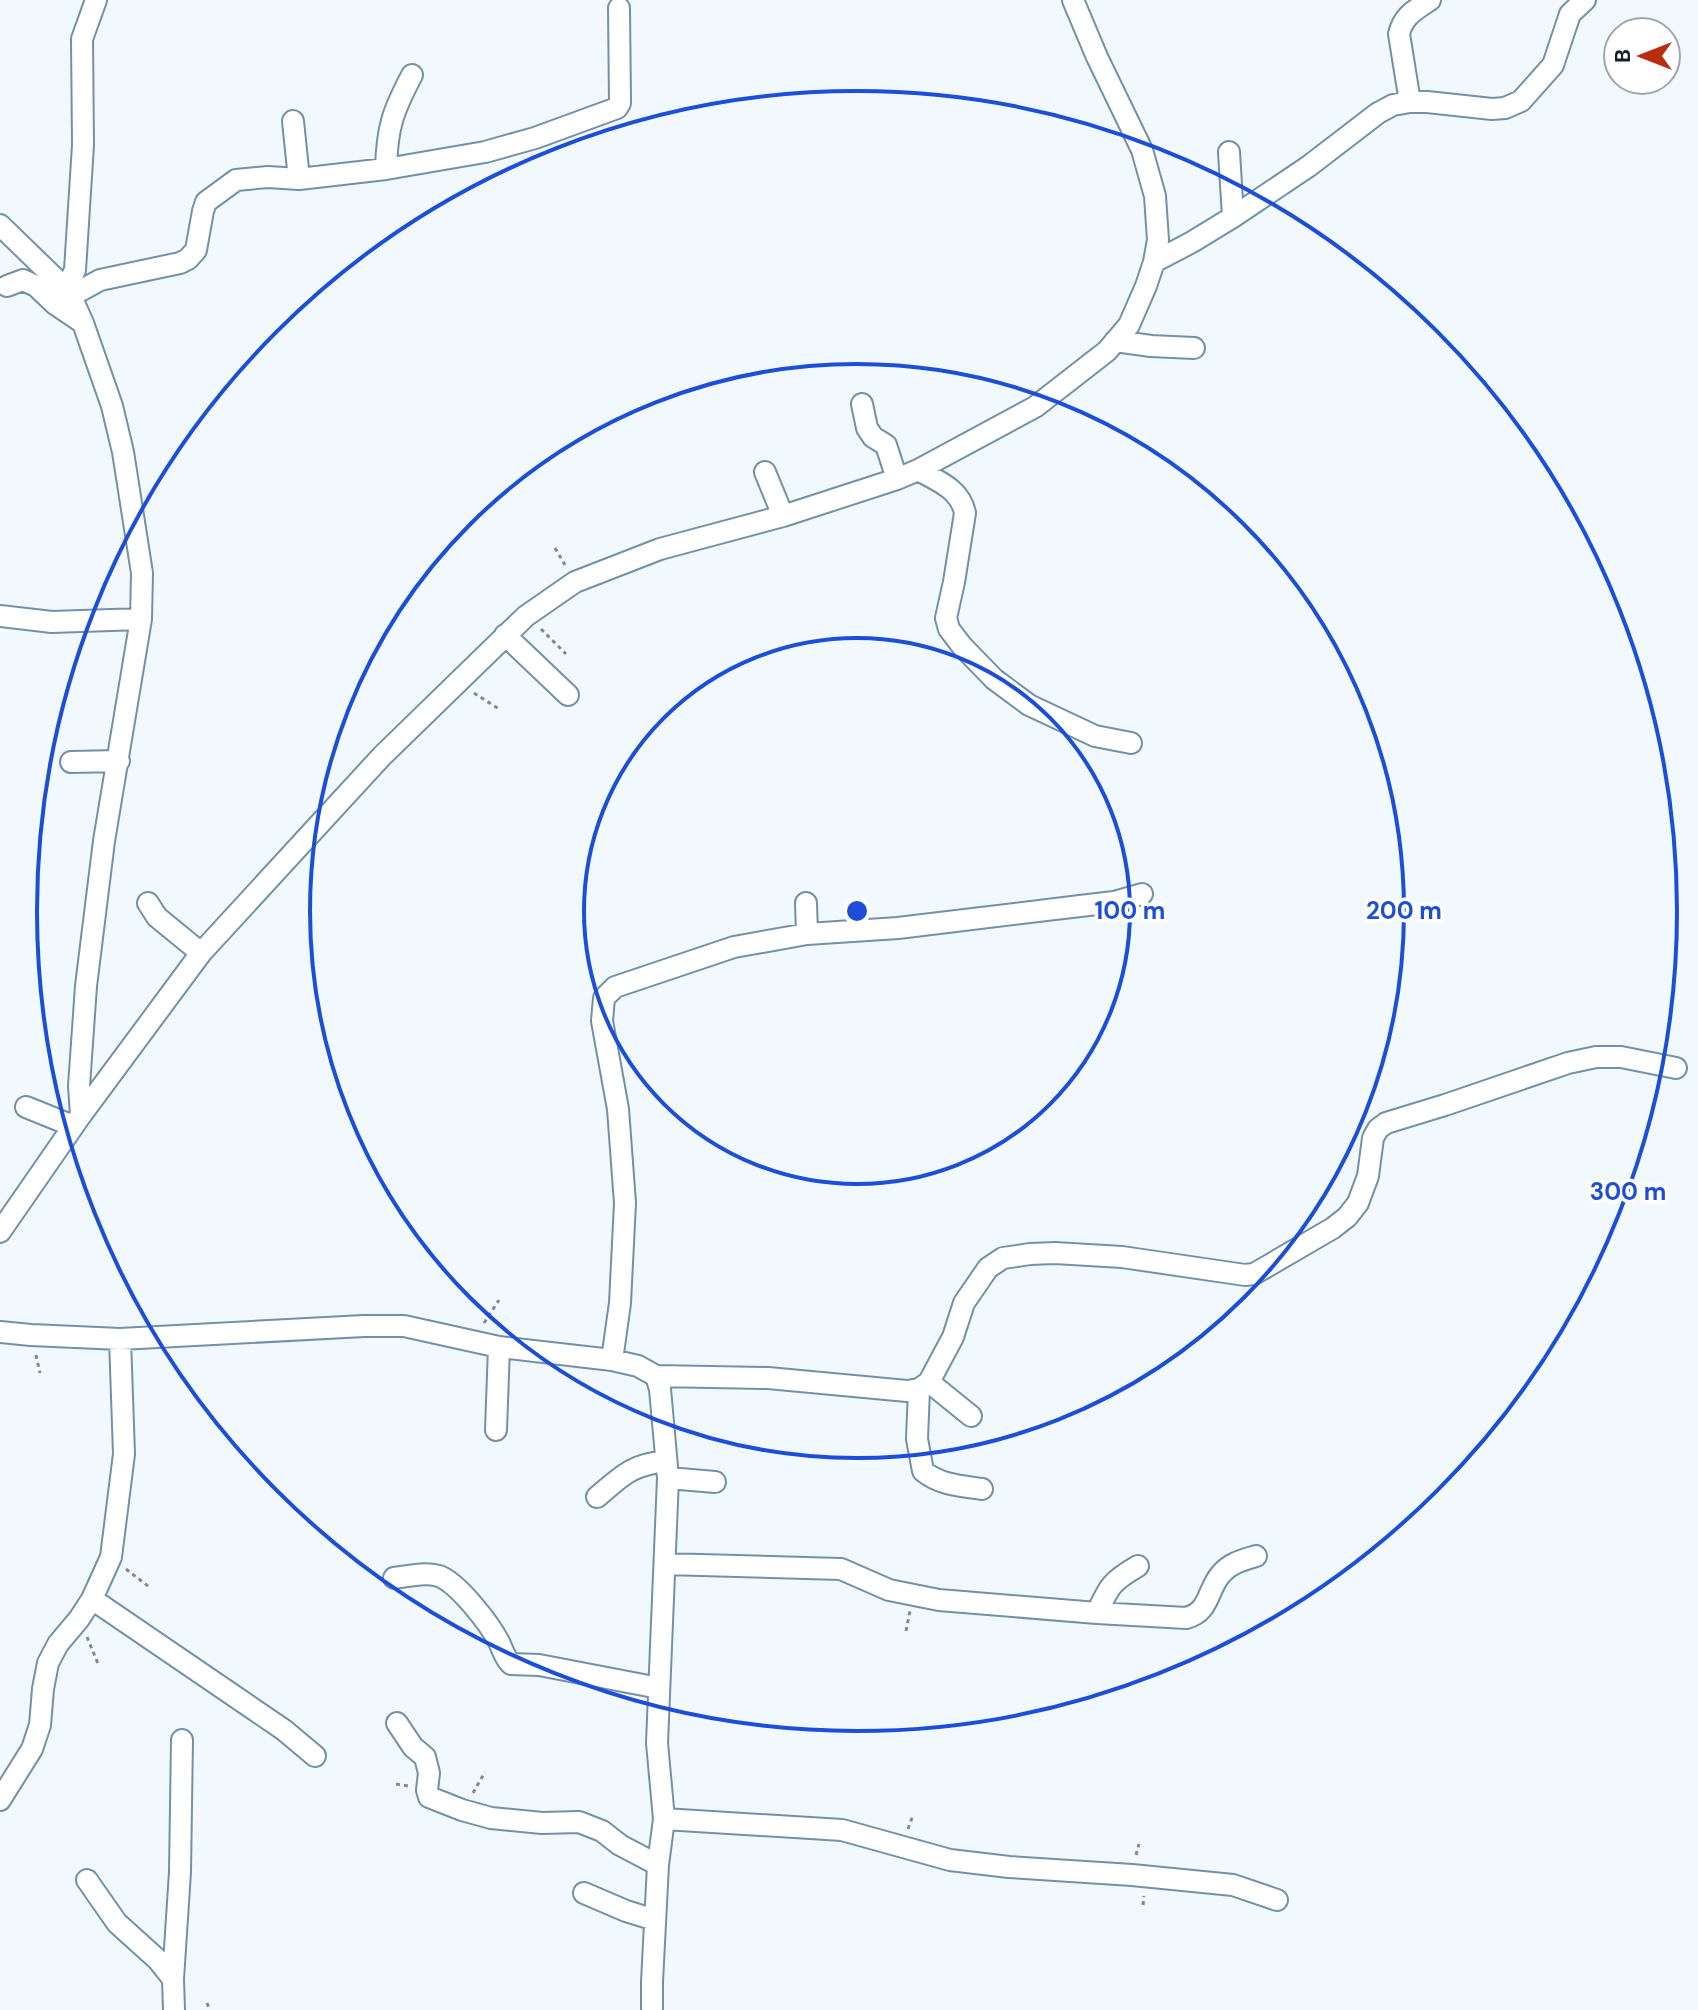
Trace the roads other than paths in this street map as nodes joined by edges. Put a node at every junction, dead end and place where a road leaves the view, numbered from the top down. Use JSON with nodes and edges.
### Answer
{"nodes":[{"id":1,"x":96,"y":0,"type":"edge"},
{"id":2,"x":1073,"y":0,"type":"edge"},
{"id":3,"x":1430,"y":0,"type":"edge"},
{"id":4,"x":1585,"y":0,"type":"edge"},
{"id":5,"x":619,"y":8,"type":"dead end"},
{"id":6,"x":412,"y":75,"type":"dead end"},
{"id":7,"x":1410,"y":102,"type":"junction"},
{"id":8,"x":293,"y":121,"type":"dead end"},
{"id":9,"x":1229,"y":152,"type":"dead end"},
{"id":10,"x":386,"y":169,"type":"junction"},
{"id":11,"x":299,"y":179,"type":"junction"},
{"id":12,"x":1233,"y":217,"type":"junction"},
{"id":13,"x":0,"y":225,"type":"edge"},
{"id":14,"x":1154,"y":262,"type":"junction"},
{"id":15,"x":7,"y":286,"type":"dead end"},
{"id":16,"x":69,"y":293,"type":"junction"},
{"id":17,"x":83,"y":323,"type":"junction"},
{"id":18,"x":1115,"y":341,"type":"junction"},
{"id":19,"x":1194,"y":348,"type":"dead end"},
{"id":20,"x":862,"y":404,"type":"dead end"},
{"id":21,"x":918,"y":470,"type":"junction"},
{"id":22,"x":765,"y":472,"type":"dead end"},
{"id":23,"x":897,"y":479,"type":"junction"},
{"id":24,"x":783,"y":516,"type":"junction"},
{"id":25,"x":0,"y":616,"type":"edge"},
{"id":26,"x":141,"y":619,"type":"junction"},
{"id":27,"x":505,"y":635,"type":"junction"},
{"id":28,"x":568,"y":695,"type":"dead end"},
{"id":29,"x":1131,"y":743,"type":"dead end"},
{"id":30,"x":119,"y":761,"type":"junction"},
{"id":31,"x":71,"y":762,"type":"dead end"},
{"id":32,"x":1142,"y":894,"type":"dead end"},
{"id":33,"x":148,"y":903,"type":"dead end"},
{"id":34,"x":806,"y":903,"type":"dead end"},
{"id":35,"x":807,"y":934,"type":"junction"},
{"id":36,"x":201,"y":953,"type":"junction"},
{"id":37,"x":1676,"y":1068,"type":"dead end"},
{"id":38,"x":26,"y":1107,"type":"dead end"},
{"id":39,"x":77,"y":1120,"type":"junction"},
{"id":40,"x":0,"y":1232,"type":"edge"},
{"id":41,"x":0,"y":1332,"type":"edge"},
{"id":42,"x":120,"y":1339,"type":"junction"},
{"id":43,"x":499,"y":1347,"type":"junction"},
{"id":44,"x":612,"y":1360,"type":"junction"},
{"id":45,"x":656,"y":1376,"type":"junction"},
{"id":46,"x":924,"y":1386,"type":"junction"},
{"id":47,"x":971,"y":1416,"type":"dead end"},
{"id":48,"x":496,"y":1430,"type":"dead end"},
{"id":49,"x":667,"y":1470,"type":"junction"},
{"id":50,"x":715,"y":1482,"type":"dead end"},
{"id":51,"x":982,"y":1489,"type":"dead end"},
{"id":52,"x":597,"y":1497,"type":"dead end"},
{"id":53,"x":1256,"y":1556,"type":"dead end"},
{"id":54,"x":665,"y":1564,"type":"junction"},
{"id":55,"x":1138,"y":1566,"type":"dead end"},
{"id":56,"x":394,"y":1578,"type":"dead end"},
{"id":57,"x":92,"y":1599,"type":"junction"},
{"id":58,"x":1097,"y":1613,"type":"junction"},
{"id":59,"x":659,"y":1688,"type":"junction"},
{"id":60,"x":397,"y":1723,"type":"dead end"},
{"id":61,"x":182,"y":1740,"type":"dead end"},
{"id":62,"x":315,"y":1756,"type":"dead end"},
{"id":63,"x":0,"y":1800,"type":"edge"},
{"id":64,"x":664,"y":1819,"type":"junction"},
{"id":65,"x":658,"y":1865,"type":"junction"},
{"id":66,"x":87,"y":1880,"type":"dead end"},
{"id":67,"x":584,"y":1893,"type":"dead end"},
{"id":68,"x":1277,"y":1900,"type":"dead end"},
{"id":69,"x":655,"y":1920,"type":"junction"},
{"id":70,"x":173,"y":1979,"type":"junction"},
{"id":71,"x":174,"y":2010,"type":"edge"},
{"id":72,"x":652,"y":2010,"type":"edge"}],
"edges":[{"from":1,"to":16,"type":"street"},
{"from":2,"to":14,"type":"street"},
{"from":3,"to":7,"type":"street"},
{"from":4,"to":7,"type":"street"},
{"from":5,"to":10,"type":"street"},
{"from":6,"to":10,"type":"street"},
{"from":7,"to":12,"type":"street"},
{"from":8,"to":11,"type":"street"},
{"from":9,"to":12,"type":"street"},
{"from":10,"to":11,"type":"street"},
{"from":11,"to":16,"type":"street"},
{"from":12,"to":14,"type":"street"},
{"from":13,"to":16,"type":"street"},
{"from":14,"to":18,"type":"street"},
{"from":15,"to":17,"type":"street"},
{"from":16,"to":17,"type":"street"},
{"from":17,"to":26,"type":"street"},
{"from":18,"to":19,"type":"street"},
{"from":18,"to":21,"type":"street"},
{"from":20,"to":23,"type":"street"},
{"from":21,"to":23,"type":"street"},
{"from":21,"to":29,"type":"street"},
{"from":22,"to":24,"type":"street"},
{"from":23,"to":24,"type":"street"},
{"from":24,"to":27,"type":"street"},
{"from":25,"to":26,"type":"street"},
{"from":26,"to":30,"type":"street"},
{"from":27,"to":28,"type":"street"},
{"from":27,"to":36,"type":"street"},
{"from":30,"to":31,"type":"street"},
{"from":30,"to":39,"type":"street"},
{"from":32,"to":35,"type":"street"},
{"from":33,"to":36,"type":"street"},
{"from":34,"to":35,"type":"street"},
{"from":35,"to":44,"type":"street"},
{"from":36,"to":39,"type":"street"},
{"from":37,"to":46,"type":"street"},
{"from":38,"to":39,"type":"street"},
{"from":39,"to":40,"type":"street"},
{"from":41,"to":42,"type":"street"},
{"from":42,"to":43,"type":"street"},
{"from":42,"to":57,"type":"street"},
{"from":43,"to":44,"type":"street"},
{"from":43,"to":48,"type":"street"},
{"from":44,"to":45,"type":"street"},
{"from":45,"to":46,"type":"street"},
{"from":45,"to":49,"type":"street"},
{"from":46,"to":47,"type":"street"},
{"from":46,"to":51,"type":"street"},
{"from":49,"to":50,"type":"street"},
{"from":49,"to":52,"type":"street"},
{"from":49,"to":54,"type":"street"},
{"from":53,"to":58,"type":"street"},
{"from":54,"to":58,"type":"street"},
{"from":54,"to":59,"type":"street"},
{"from":55,"to":58,"type":"street"},
{"from":56,"to":59,"type":"street"},
{"from":57,"to":62,"type":"street"},
{"from":57,"to":63,"type":"street"},
{"from":59,"to":64,"type":"street"},
{"from":60,"to":65,"type":"street"},
{"from":61,"to":70,"type":"street"},
{"from":64,"to":65,"type":"street"},
{"from":64,"to":68,"type":"street"},
{"from":65,"to":69,"type":"street"},
{"from":66,"to":70,"type":"street"},
{"from":67,"to":69,"type":"street"},
{"from":69,"to":72,"type":"street"},
{"from":70,"to":71,"type":"street"}]}
